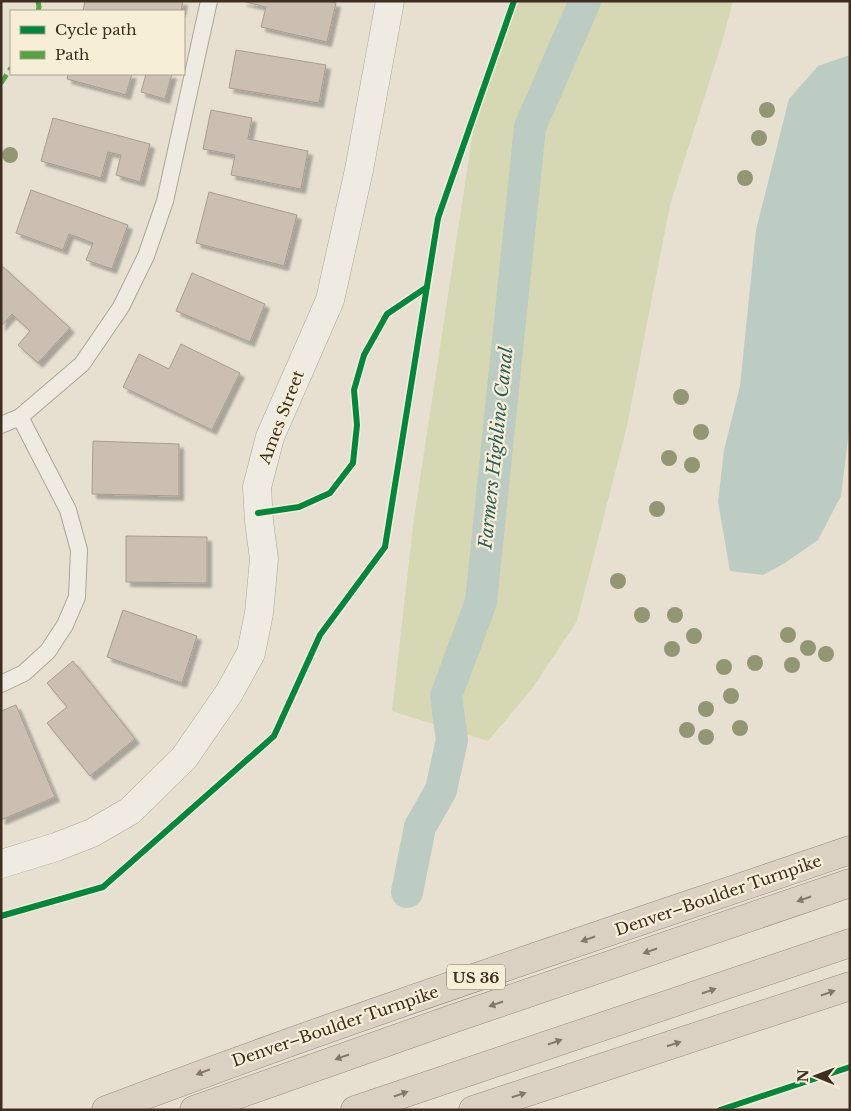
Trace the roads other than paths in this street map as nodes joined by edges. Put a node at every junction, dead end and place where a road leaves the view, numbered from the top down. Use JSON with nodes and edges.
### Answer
{"nodes":[{"id":1,"x":209,"y":1,"type":"edge"},
{"id":2,"x":390,"y":1,"type":"edge"},
{"id":3,"x":20,"y":417,"type":"junction"},
{"id":4,"x":1,"y":425,"type":"edge"},
{"id":5,"x":1,"y":684,"type":"edge"},
{"id":6,"x":850,"y":850,"type":"edge"},
{"id":7,"x":1,"y":864,"type":"edge"},
{"id":8,"x":850,"y":884,"type":"edge"},
{"id":9,"x":850,"y":943,"type":"edge"},
{"id":10,"x":850,"y":986,"type":"edge"},
{"id":11,"x":106,"y":1110,"type":"edge"},
{"id":12,"x":194,"y":1110,"type":"edge"},
{"id":13,"x":355,"y":1110,"type":"edge"},
{"id":14,"x":473,"y":1110,"type":"edge"}],
"edges":[{"from":1,"to":3,"type":"lane"},
{"from":2,"to":7,"type":"street","name":"Ames Street"},
{"from":3,"to":4,"type":"lane"},
{"from":3,"to":5,"type":"lane"},
{"from":6,"to":11,"type":"highway","name":"Denver–Boulder Turnpike","number":"US 36","one_way":true},
{"from":8,"to":12,"type":"highway","one_way":true},
{"from":13,"to":9,"type":"highway","one_way":true},
{"from":14,"to":10,"type":"highway","one_way":true}]}
